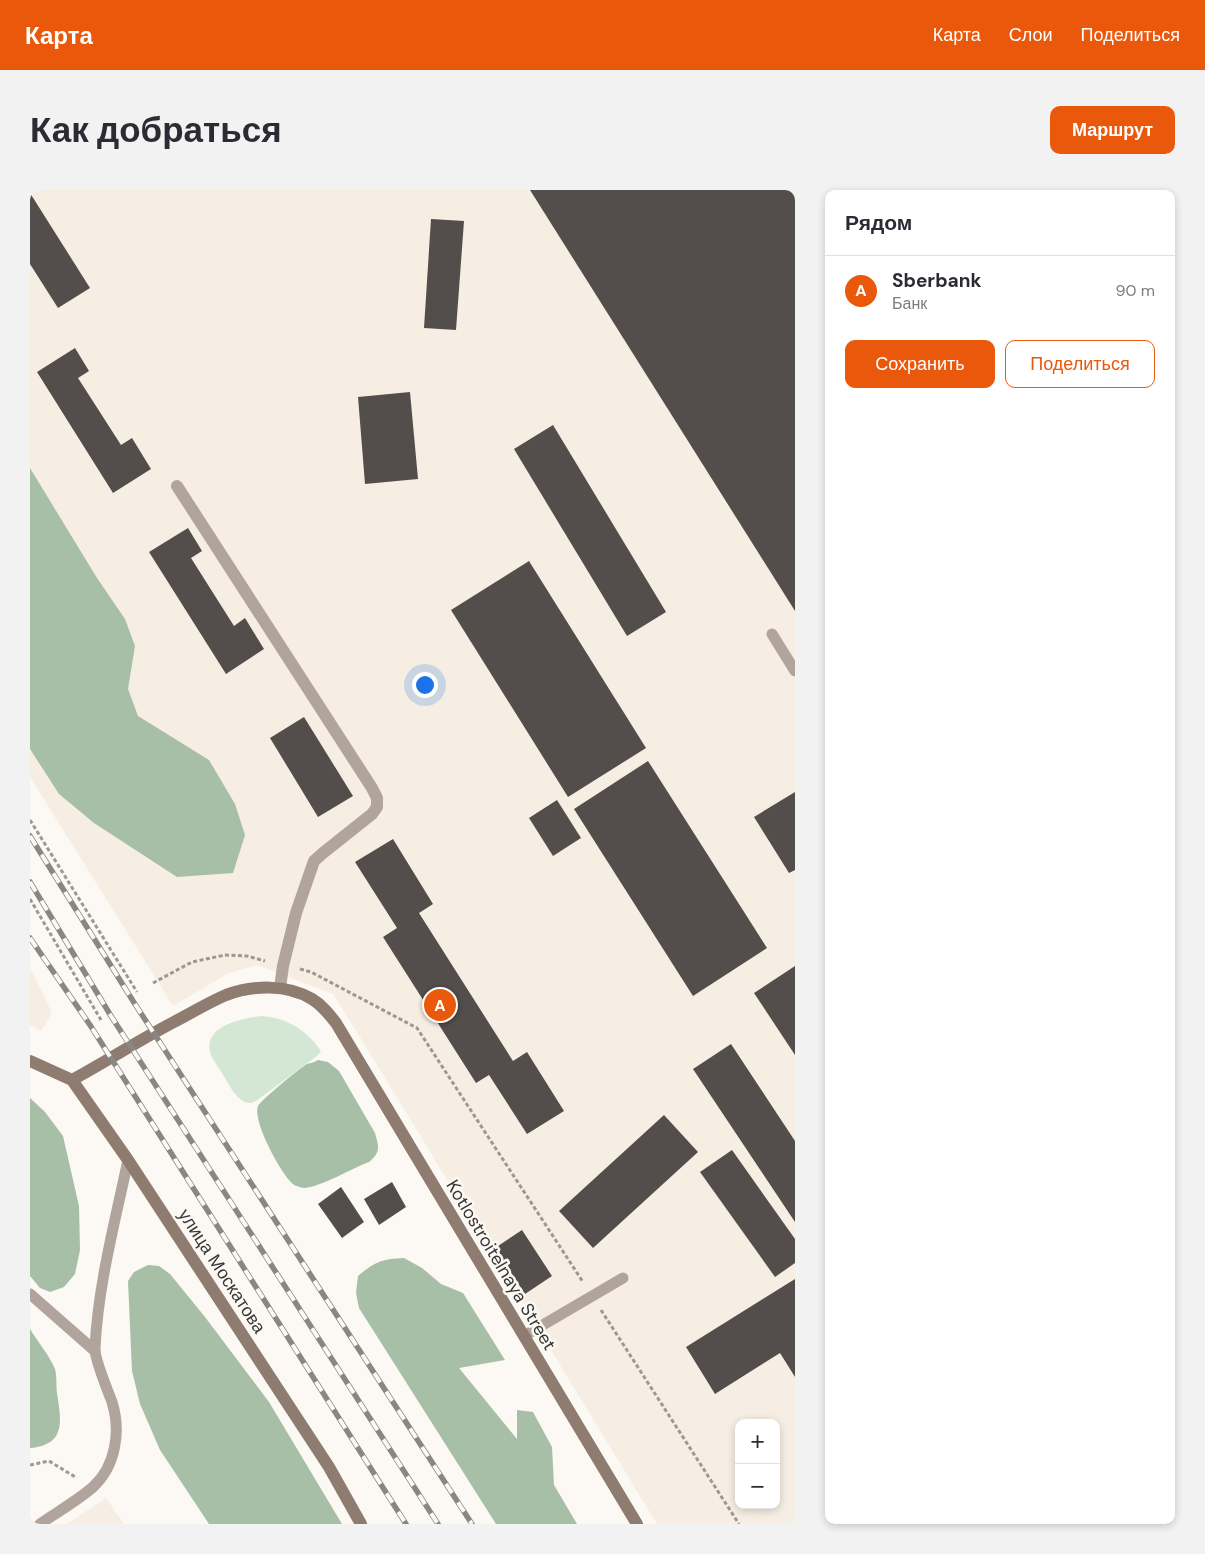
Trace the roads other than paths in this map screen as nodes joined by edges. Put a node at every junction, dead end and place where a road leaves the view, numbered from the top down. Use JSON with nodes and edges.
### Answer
{"nodes":[{"id":1,"x":177,"y":486,"type":"dead end"},
{"id":2,"x":772,"y":634,"type":"dead end"},
{"id":3,"x":795,"y":671,"type":"edge"},
{"id":4,"x":280,"y":988,"type":"junction"},
{"id":5,"x":30,"y":1061,"type":"edge"},
{"id":6,"x":72,"y":1080,"type":"junction"},
{"id":7,"x":128,"y":1160,"type":"junction"},
{"id":8,"x":623,"y":1278,"type":"dead end"},
{"id":9,"x":30,"y":1294,"type":"edge"},
{"id":10,"x":524,"y":1336,"type":"junction"},
{"id":11,"x":94,"y":1351,"type":"junction"},
{"id":12,"x":40,"y":1524,"type":"edge"},
{"id":13,"x":361,"y":1524,"type":"edge"},
{"id":14,"x":637,"y":1524,"type":"edge"}],
"edges":[{"from":1,"to":4,"type":"street"},
{"from":2,"to":3,"type":"lane"},
{"from":4,"to":6,"type":"main road","name":"Kotlostroitelnaya Street"},
{"from":4,"to":10,"type":"main road","name":"Kotlostroitelnaya Street"},
{"from":5,"to":6,"type":"main road"},
{"from":6,"to":7,"type":"main road","name":"улица Москатова"},
{"from":7,"to":11,"type":"lane"},
{"from":7,"to":13,"type":"main road","name":"улица Москатова"},
{"from":8,"to":10,"type":"lane"},
{"from":9,"to":11,"type":"lane"},
{"from":10,"to":14,"type":"main road","name":"Kotlostroitelnaya Street"},
{"from":11,"to":12,"type":"lane"}]}
